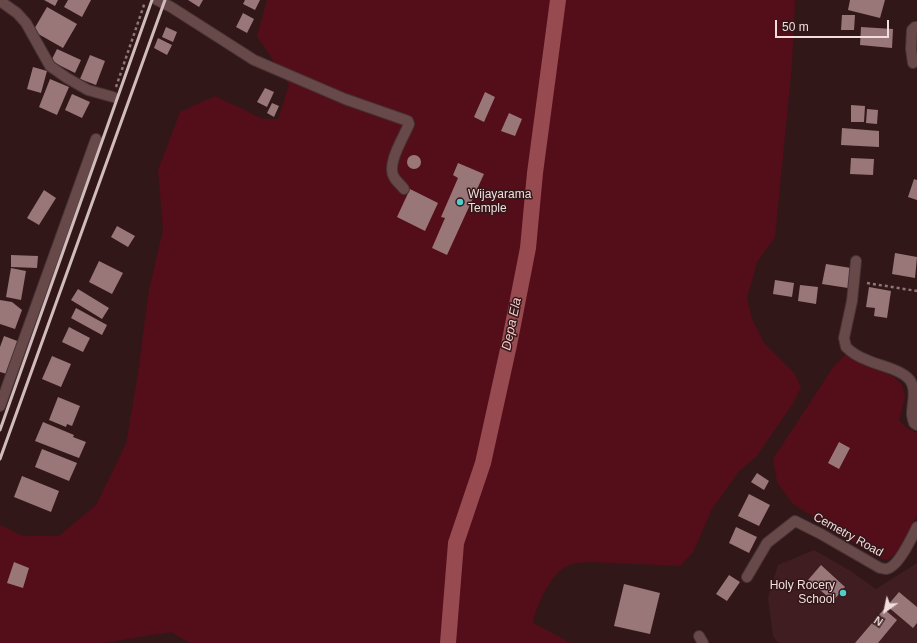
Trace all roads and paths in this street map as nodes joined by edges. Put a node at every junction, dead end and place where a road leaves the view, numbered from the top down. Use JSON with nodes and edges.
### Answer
{"nodes":[{"id":1,"x":146,"y":0,"type":"edge"},
{"id":2,"x":157,"y":0,"type":"edge"},
{"id":3,"x":0,"y":1,"type":"edge"},
{"id":4,"x":173,"y":3,"type":"edge"},
{"id":5,"x":917,"y":27,"type":"edge"},
{"id":6,"x":913,"y":63,"type":"dead end"},
{"id":7,"x":113,"y":97,"type":"joint"},
{"id":8,"x":96,"y":139,"type":"dead end"},
{"id":9,"x":404,"y":189,"type":"dead end"},
{"id":10,"x":856,"y":261,"type":"dead end"},
{"id":11,"x":854,"y":280,"type":"junction"},
{"id":12,"x":917,"y":291,"type":"edge"},
{"id":13,"x":2,"y":394,"type":"edge"},
{"id":14,"x":0,"y":406,"type":"edge"},
{"id":15,"x":917,"y":425,"type":"edge"},
{"id":16,"x":917,"y":527,"type":"edge"},
{"id":17,"x":748,"y":577,"type":"dead end"}],
"edges":[{"from":1,"to":7,"type":"path"},
{"from":2,"to":4,"type":"street"},
{"from":3,"to":7,"type":"street"},
{"from":4,"to":9,"type":"street"},
{"from":5,"to":6,"type":"street"},
{"from":8,"to":13,"type":"street"},
{"from":10,"to":11,"type":"street"},
{"from":11,"to":12,"type":"path"},
{"from":11,"to":15,"type":"street"},
{"from":13,"to":14,"type":"street"},
{"from":16,"to":17,"type":"street","name":"Cemetry Road"}]}
